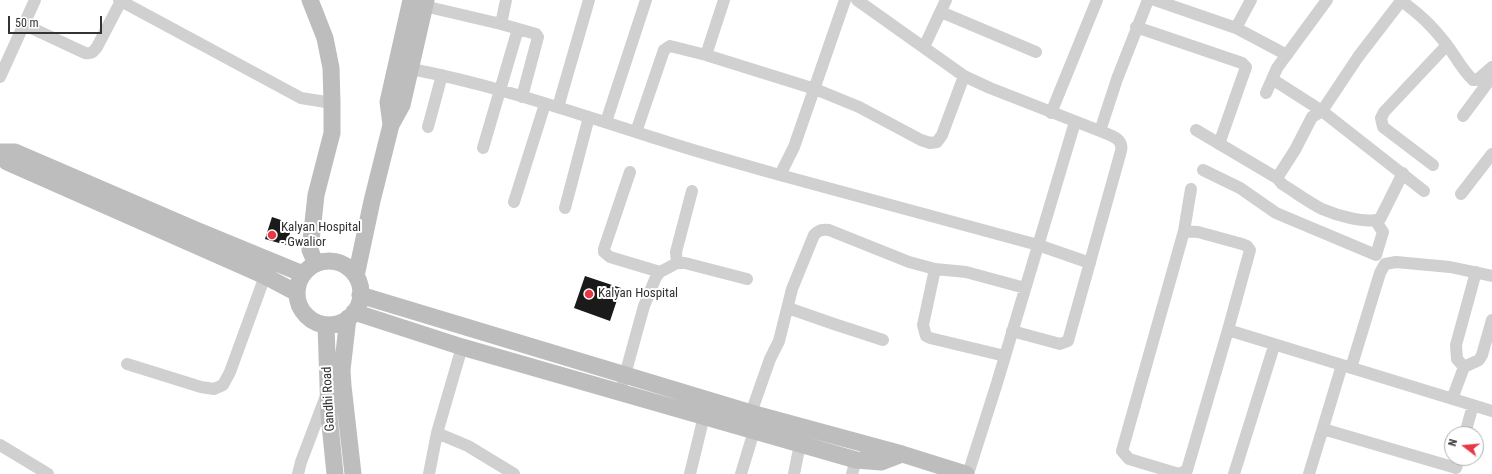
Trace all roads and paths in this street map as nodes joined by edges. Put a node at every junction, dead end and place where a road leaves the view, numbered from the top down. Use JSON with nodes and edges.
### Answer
{"nodes":[{"id":1,"x":35,"y":0,"type":"edge"},
{"id":2,"x":310,"y":0,"type":"edge"},
{"id":3,"x":506,"y":0,"type":"edge"},
{"id":4,"x":589,"y":0,"type":"edge"},
{"id":5,"x":646,"y":0,"type":"edge"},
{"id":6,"x":724,"y":0,"type":"edge"},
{"id":7,"x":845,"y":0,"type":"edge"},
{"id":8,"x":946,"y":0,"type":"edge"},
{"id":9,"x":1097,"y":0,"type":"edge"},
{"id":10,"x":1148,"y":0,"type":"edge"},
{"id":11,"x":1155,"y":0,"type":"edge"},
{"id":12,"x":1250,"y":0,"type":"edge"},
{"id":13,"x":1327,"y":0,"type":"edge"},
{"id":14,"x":120,"y":1,"type":"edge"},
{"id":15,"x":861,"y":1,"type":"edge"},
{"id":16,"x":420,"y":2,"type":"edge"},
{"id":17,"x":1407,"y":2,"type":"edge"},
{"id":18,"x":941,"y":12,"type":"junction"},
{"id":19,"x":23,"y":24,"type":"junction"},
{"id":20,"x":501,"y":24,"type":"junction"},
{"id":21,"x":1136,"y":27,"type":"junction"},
{"id":22,"x":1236,"y":28,"type":"junction"},
{"id":23,"x":518,"y":29,"type":"junction"},
{"id":24,"x":1447,"y":45,"type":"junction"},
{"id":25,"x":924,"y":47,"type":"junction"},
{"id":26,"x":1036,"y":52,"type":"dead end"},
{"id":27,"x":706,"y":55,"type":"junction"},
{"id":28,"x":1286,"y":55,"type":"junction"},
{"id":29,"x":1492,"y":67,"type":"edge"},
{"id":30,"x":410,"y":68,"type":"junction"},
{"id":31,"x":442,"y":75,"type":"junction"},
{"id":32,"x":964,"y":76,"type":"junction"},
{"id":33,"x":0,"y":77,"type":"edge"},
{"id":34,"x":1492,"y":77,"type":"edge"},
{"id":35,"x":1272,"y":80,"type":"junction"},
{"id":36,"x":815,"y":89,"type":"junction"},
{"id":37,"x":499,"y":91,"type":"junction"},
{"id":38,"x":1266,"y":93,"type":"dead end"},
{"id":39,"x":522,"y":97,"type":"junction"},
{"id":40,"x":332,"y":103,"type":"junction"},
{"id":41,"x":545,"y":104,"type":"junction"},
{"id":42,"x":558,"y":107,"type":"junction"},
{"id":43,"x":1322,"y":111,"type":"junction"},
{"id":44,"x":1051,"y":113,"type":"junction"},
{"id":45,"x":1463,"y":116,"type":"dead end"},
{"id":46,"x":589,"y":117,"type":"junction"},
{"id":47,"x":606,"y":122,"type":"junction"},
{"id":48,"x":1075,"y":122,"type":"junction"},
{"id":49,"x":391,"y":125,"type":"junction"},
{"id":50,"x":428,"y":127,"type":"dead end"},
{"id":51,"x":1196,"y":130,"type":"dead end"},
{"id":52,"x":1100,"y":131,"type":"junction"},
{"id":53,"x":636,"y":132,"type":"junction"},
{"id":54,"x":1218,"y":144,"type":"junction"},
{"id":55,"x":483,"y":148,"type":"dead end"},
{"id":56,"x":0,"y":153,"type":"edge"},
{"id":57,"x":1492,"y":154,"type":"edge"},
{"id":58,"x":1433,"y":165,"type":"dead end"},
{"id":59,"x":1203,"y":170,"type":"dead end"},
{"id":60,"x":630,"y":172,"type":"dead end"},
{"id":61,"x":1403,"y":174,"type":"junction"},
{"id":62,"x":780,"y":175,"type":"junction"},
{"id":63,"x":1277,"y":178,"type":"junction"},
{"id":64,"x":1191,"y":189,"type":"dead end"},
{"id":65,"x":692,"y":191,"type":"dead end"},
{"id":66,"x":1424,"y":191,"type":"dead end"},
{"id":67,"x":1461,"y":194,"type":"dead end"},
{"id":68,"x":514,"y":202,"type":"dead end"},
{"id":69,"x":565,"y":208,"type":"dead end"},
{"id":70,"x":1375,"y":220,"type":"junction"},
{"id":71,"x":1184,"y":231,"type":"junction"},
{"id":72,"x":1038,"y":245,"type":"junction"},
{"id":73,"x":677,"y":263,"type":"junction"},
{"id":74,"x":1090,"y":263,"type":"junction"},
{"id":75,"x":309,"y":269,"type":"junction"},
{"id":76,"x":935,"y":269,"type":"junction"},
{"id":77,"x":660,"y":272,"type":"junction"},
{"id":78,"x":1476,"y":272,"type":"junction"},
{"id":79,"x":265,"y":276,"type":"junction"},
{"id":80,"x":356,"y":276,"type":"junction"},
{"id":81,"x":1492,"y":276,"type":"edge"},
{"id":82,"x":747,"y":279,"type":"dead end"},
{"id":83,"x":1025,"y":288,"type":"junction"},
{"id":84,"x":297,"y":293,"type":"junction"},
{"id":85,"x":360,"y":295,"type":"junction"},
{"id":86,"x":788,"y":308,"type":"junction"},
{"id":87,"x":351,"y":315,"type":"junction"},
{"id":88,"x":1492,"y":320,"type":"edge"},
{"id":89,"x":326,"y":325,"type":"junction"},
{"id":90,"x":1228,"y":330,"type":"junction"},
{"id":91,"x":1012,"y":331,"type":"junction"},
{"id":92,"x":883,"y":340,"type":"dead end"},
{"id":93,"x":1274,"y":346,"type":"junction"},
{"id":94,"x":462,"y":347,"type":"junction"},
{"id":95,"x":1005,"y":356,"type":"junction"},
{"id":96,"x":127,"y":364,"type":"dead end"},
{"id":97,"x":1346,"y":366,"type":"junction"},
{"id":98,"x":1464,"y":367,"type":"junction"},
{"id":99,"x":626,"y":375,"type":"junction"},
{"id":100,"x":335,"y":388,"type":"junction"},
{"id":101,"x":620,"y":392,"type":"junction"},
{"id":102,"x":1452,"y":399,"type":"junction"},
{"id":103,"x":1473,"y":405,"type":"junction"},
{"id":104,"x":1492,"y":411,"type":"edge"},
{"id":105,"x":751,"y":413,"type":"junction"},
{"id":106,"x":704,"y":416,"type":"junction"},
{"id":107,"x":1467,"y":426,"type":"edge"},
{"id":108,"x":1323,"y":429,"type":"junction"},
{"id":109,"x":754,"y":431,"type":"junction"},
{"id":110,"x":437,"y":433,"type":"junction"},
{"id":111,"x":800,"y":444,"type":"junction"},
{"id":112,"x":0,"y":445,"type":"edge"},
{"id":113,"x":902,"y":454,"type":"junction"},
{"id":114,"x":854,"y":467,"type":"edge"},
{"id":115,"x":1456,"y":467,"type":"edge"},
{"id":116,"x":48,"y":474,"type":"edge"},
{"id":117,"x":298,"y":474,"type":"edge"},
{"id":118,"x":336,"y":474,"type":"edge"},
{"id":119,"x":353,"y":474,"type":"edge"},
{"id":120,"x":429,"y":474,"type":"edge"},
{"id":121,"x":514,"y":474,"type":"edge"},
{"id":122,"x":690,"y":474,"type":"edge"},
{"id":123,"x":741,"y":474,"type":"edge"},
{"id":124,"x":794,"y":474,"type":"edge"},
{"id":125,"x":967,"y":474,"type":"edge"},
{"id":126,"x":1234,"y":474,"type":"edge"},
{"id":127,"x":1308,"y":474,"type":"edge"}],
"edges":[{"from":1,"to":19,"type":"street"},
{"from":2,"to":40,"type":"main road"},
{"from":3,"to":20,"type":"street"},
{"from":4,"to":42,"type":"street"},
{"from":5,"to":47,"type":"street"},
{"from":6,"to":27,"type":"street"},
{"from":7,"to":36,"type":"street"},
{"from":8,"to":18,"type":"street"},
{"from":9,"to":44,"type":"street"},
{"from":10,"to":21,"type":"street"},
{"from":11,"to":22,"type":"street"},
{"from":12,"to":22,"type":"street"},
{"from":13,"to":28,"type":"street"},
{"from":14,"to":19,"type":"street"},
{"from":14,"to":40,"type":"street"},
{"from":15,"to":25,"type":"street"},
{"from":16,"to":20,"type":"street"},
{"from":16,"to":30,"type":"main road"},
{"from":16,"to":49,"type":"main road"},
{"from":17,"to":24,"type":"street"},
{"from":17,"to":43,"type":"street"},
{"from":18,"to":25,"type":"street"},
{"from":18,"to":26,"type":"street"},
{"from":19,"to":33,"type":"street"},
{"from":20,"to":23,"type":"street"},
{"from":21,"to":52,"type":"street"},
{"from":21,"to":54,"type":"street"},
{"from":22,"to":28,"type":"street"},
{"from":23,"to":37,"type":"street"},
{"from":23,"to":39,"type":"street"},
{"from":24,"to":29,"type":"street"},
{"from":24,"to":58,"type":"street"},
{"from":25,"to":32,"type":"street"},
{"from":27,"to":36,"type":"street"},
{"from":27,"to":53,"type":"street"},
{"from":28,"to":35,"type":"street"},
{"from":30,"to":31,"type":"street"},
{"from":30,"to":49,"type":"main road"},
{"from":31,"to":37,"type":"street"},
{"from":31,"to":50,"type":"street"},
{"from":32,"to":36,"type":"street"},
{"from":32,"to":44,"type":"street"},
{"from":34,"to":45,"type":"street"},
{"from":35,"to":38,"type":"street"},
{"from":35,"to":43,"type":"street"},
{"from":36,"to":62,"type":"street"},
{"from":37,"to":39,"type":"street"},
{"from":37,"to":55,"type":"street"},
{"from":39,"to":41,"type":"street"},
{"from":40,"to":75,"type":"main road"},
{"from":41,"to":42,"type":"street"},
{"from":41,"to":68,"type":"street"},
{"from":42,"to":46,"type":"street"},
{"from":43,"to":61,"type":"street"},
{"from":43,"to":63,"type":"street"},
{"from":44,"to":48,"type":"street"},
{"from":46,"to":47,"type":"street"},
{"from":46,"to":69,"type":"street"},
{"from":47,"to":53,"type":"street"},
{"from":48,"to":52,"type":"street"},
{"from":48,"to":72,"type":"street"},
{"from":49,"to":80,"type":"main road"},
{"from":51,"to":54,"type":"street"},
{"from":52,"to":74,"type":"street"},
{"from":53,"to":62,"type":"street"},
{"from":54,"to":63,"type":"street"},
{"from":56,"to":75,"type":"main road"},
{"from":56,"to":79,"type":"main road"},
{"from":57,"to":67,"type":"street"},
{"from":59,"to":70,"type":"street"},
{"from":60,"to":77,"type":"street"},
{"from":61,"to":66,"type":"street"},
{"from":61,"to":70,"type":"street"},
{"from":62,"to":72,"type":"street"},
{"from":63,"to":70,"type":"street"},
{"from":64,"to":71,"type":"street"},
{"from":65,"to":73,"type":"street"},
{"from":71,"to":90,"type":"street"},
{"from":71,"to":90,"type":"street"},
{"from":72,"to":74,"type":"street"},
{"from":72,"to":83,"type":"street"},
{"from":73,"to":77,"type":"street"},
{"from":73,"to":82,"type":"street"},
{"from":74,"to":91,"type":"street"},
{"from":75,"to":80,"type":"main road"},
{"from":75,"to":84,"type":"main road"},
{"from":76,"to":83,"type":"street"},
{"from":76,"to":86,"type":"street"},
{"from":76,"to":95,"type":"street"},
{"from":77,"to":99,"type":"street"},
{"from":78,"to":81,"type":"street"},
{"from":78,"to":97,"type":"street"},
{"from":78,"to":98,"type":"street"},
{"from":79,"to":84,"type":"main road"},
{"from":79,"to":96,"type":"street"},
{"from":80,"to":85,"type":"main road"},
{"from":83,"to":91,"type":"street"},
{"from":84,"to":89,"type":"main road"},
{"from":85,"to":87,"type":"main road"},
{"from":85,"to":99,"type":"main road"},
{"from":86,"to":92,"type":"street"},
{"from":86,"to":105,"type":"street"},
{"from":87,"to":89,"type":"main road"},
{"from":87,"to":94,"type":"main road"},
{"from":87,"to":100,"type":"main road"},
{"from":88,"to":98,"type":"street"},
{"from":89,"to":100,"type":"main road","name":"Gandhi Road"},
{"from":90,"to":93,"type":"street"},
{"from":91,"to":95,"type":"street"},
{"from":93,"to":97,"type":"street"},
{"from":93,"to":126,"type":"street"},
{"from":94,"to":101,"type":"main road"},
{"from":94,"to":110,"type":"street"},
{"from":95,"to":125,"type":"street"},
{"from":97,"to":102,"type":"street"},
{"from":97,"to":108,"type":"street"},
{"from":98,"to":102,"type":"street"},
{"from":99,"to":101,"type":"street"},
{"from":99,"to":105,"type":"main road"},
{"from":100,"to":117,"type":"street"},
{"from":100,"to":118,"type":"main road","name":"Gandhi Road"},
{"from":100,"to":119,"type":"main road"},
{"from":101,"to":106,"type":"main road"},
{"from":102,"to":103,"type":"street"},
{"from":103,"to":104,"type":"street"},
{"from":103,"to":107,"type":"street"},
{"from":105,"to":113,"type":"main road"},
{"from":106,"to":109,"type":"main road"},
{"from":106,"to":122,"type":"street"},
{"from":108,"to":115,"type":"street"},
{"from":108,"to":127,"type":"street"},
{"from":109,"to":111,"type":"main road"},
{"from":109,"to":123,"type":"street"},
{"from":110,"to":120,"type":"street"},
{"from":110,"to":121,"type":"street"},
{"from":111,"to":114,"type":"main road"},
{"from":111,"to":124,"type":"street"},
{"from":112,"to":116,"type":"street"},
{"from":113,"to":114,"type":"main road"},
{"from":113,"to":125,"type":"main road"}]}
